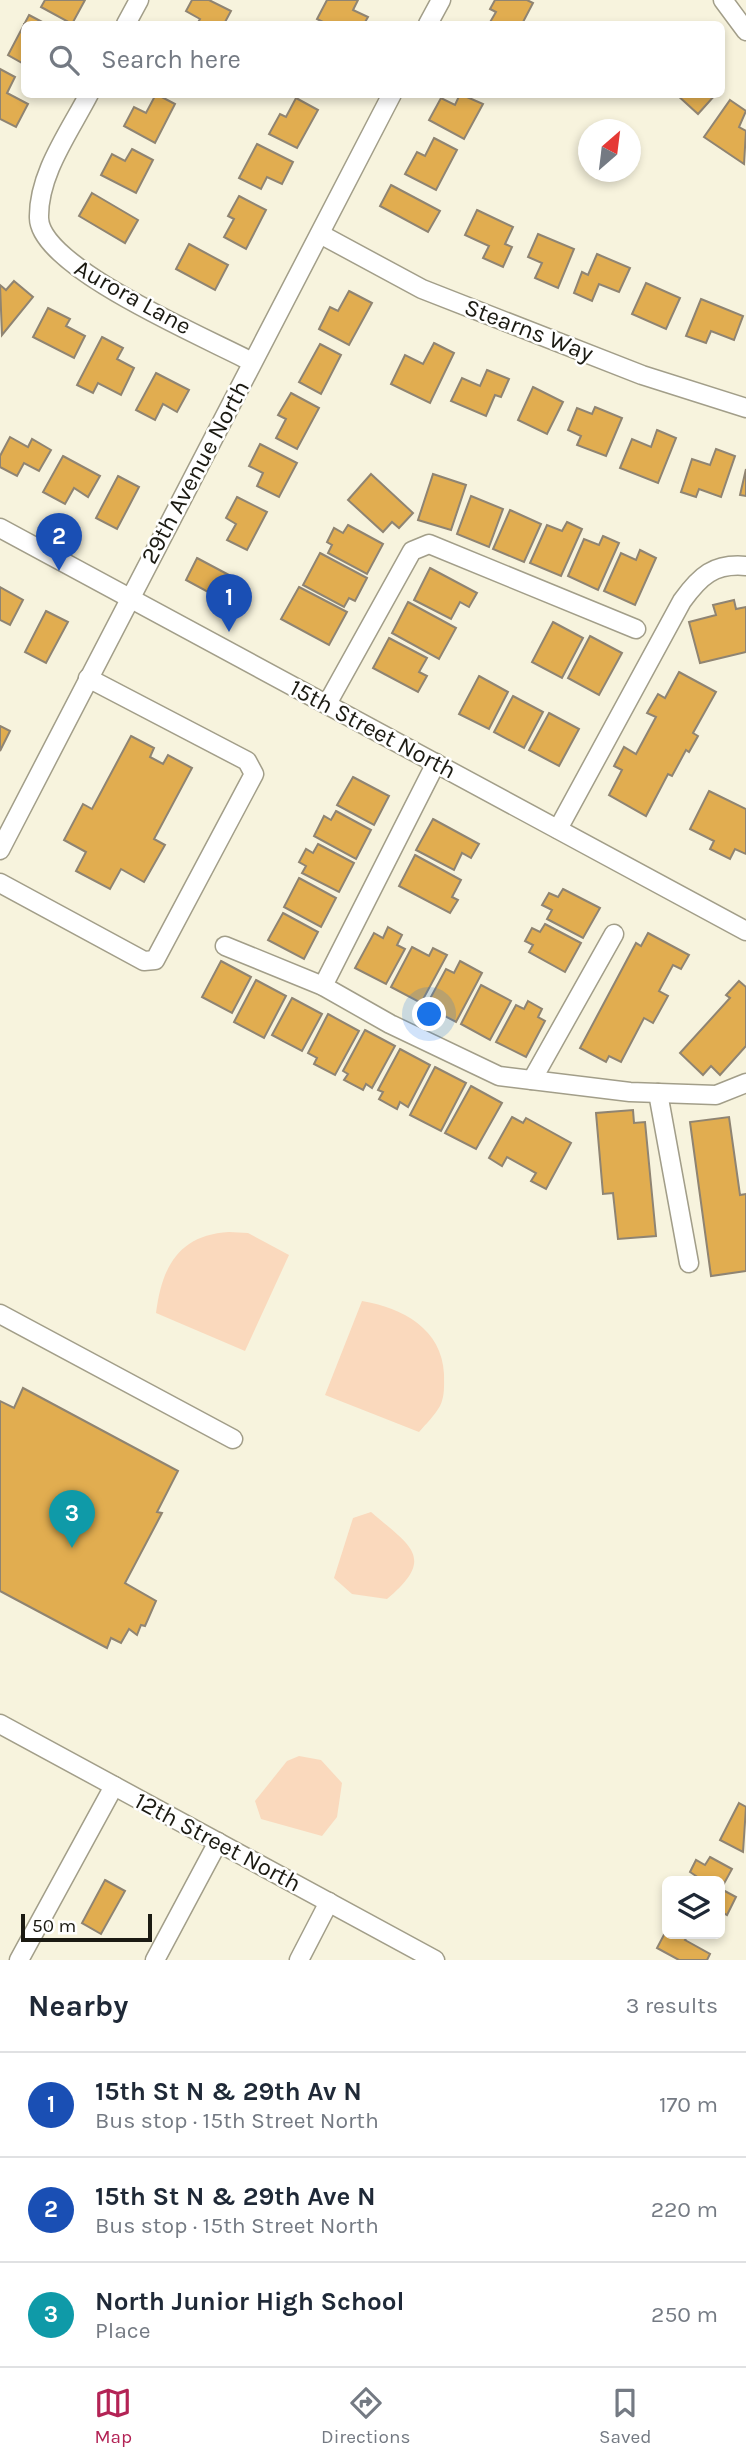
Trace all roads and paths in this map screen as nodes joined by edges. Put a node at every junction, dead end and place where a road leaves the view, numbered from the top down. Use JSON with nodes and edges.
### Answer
{"nodes":[{"id":1,"x":139,"y":0,"type":"edge"},
{"id":2,"x":440,"y":0,"type":"edge"},
{"id":3,"x":723,"y":0,"type":"edge"},
{"id":4,"x":128,"y":21,"type":"edge"},
{"id":5,"x":430,"y":21,"type":"edge"},
{"id":6,"x":746,"y":31,"type":"edge"},
{"id":7,"x":87,"y":98,"type":"edge"},
{"id":8,"x":390,"y":98,"type":"edge"},
{"id":9,"x":320,"y":234,"type":"junction"},
{"id":10,"x":252,"y":362,"type":"junction"},
{"id":11,"x":746,"y":408,"type":"edge"},
{"id":12,"x":0,"y":527,"type":"edge"},
{"id":13,"x":746,"y":566,"type":"edge"},
{"id":14,"x":129,"y":597,"type":"junction"},
{"id":15,"x":636,"y":629,"type":"dead end"},
{"id":16,"x":88,"y":678,"type":"junction"},
{"id":17,"x":327,"y":704,"type":"junction"},
{"id":18,"x":436,"y":763,"type":"junction"},
{"id":19,"x":558,"y":829,"type":"junction"},
{"id":20,"x":1,"y":848,"type":"edge"},
{"id":21,"x":0,"y":883,"type":"edge"},
{"id":22,"x":746,"y":931,"type":"edge"},
{"id":23,"x":614,"y":934,"type":"dead end"},
{"id":24,"x":225,"y":946,"type":"dead end"},
{"id":25,"x":323,"y":986,"type":"junction"},
{"id":26,"x":532,"y":1080,"type":"junction"},
{"id":27,"x":746,"y":1083,"type":"edge"},
{"id":28,"x":658,"y":1093,"type":"junction"},
{"id":29,"x":689,"y":1263,"type":"dead end"},
{"id":30,"x":0,"y":1314,"type":"edge"},
{"id":31,"x":233,"y":1439,"type":"dead end"},
{"id":32,"x":0,"y":1724,"type":"edge"},
{"id":33,"x":114,"y":1786,"type":"junction"},
{"id":34,"x":218,"y":1842,"type":"junction"},
{"id":35,"x":329,"y":1902,"type":"junction"},
{"id":36,"x":19,"y":1960,"type":"edge"},
{"id":37,"x":155,"y":1960,"type":"edge"},
{"id":38,"x":299,"y":1960,"type":"edge"},
{"id":39,"x":435,"y":1960,"type":"edge"}],
"edges":[{"from":1,"to":4,"type":"street"},
{"from":2,"to":5,"type":"street"},
{"from":3,"to":6,"type":"street"},
{"from":7,"to":10,"type":"street","name":"Aurora Lane"},
{"from":8,"to":9,"type":"street","name":"29th Avenue North"},
{"from":9,"to":10,"type":"street","name":"29th Avenue North"},
{"from":9,"to":11,"type":"street","name":"Stearns Way"},
{"from":10,"to":14,"type":"street","name":"29th Avenue North"},
{"from":12,"to":14,"type":"street","name":"15th Street North"},
{"from":13,"to":19,"type":"street"},
{"from":14,"to":16,"type":"street","name":"29th Avenue North"},
{"from":14,"to":17,"type":"street","name":"15th Street North"},
{"from":15,"to":17,"type":"street"},
{"from":16,"to":20,"type":"street","name":"29th Avenue North"},
{"from":16,"to":21,"type":"street"},
{"from":17,"to":18,"type":"street","name":"15th Street North"},
{"from":18,"to":19,"type":"street","name":"15th Street North"},
{"from":18,"to":25,"type":"street"},
{"from":19,"to":22,"type":"street","name":"15th Street North"},
{"from":23,"to":26,"type":"street"},
{"from":24,"to":25,"type":"street"},
{"from":25,"to":26,"type":"street"},
{"from":26,"to":28,"type":"street"},
{"from":27,"to":28,"type":"street"},
{"from":28,"to":29,"type":"street"},
{"from":30,"to":31,"type":"street"},
{"from":32,"to":33,"type":"street","name":"12th Street North"},
{"from":33,"to":34,"type":"street","name":"12th Street North"},
{"from":33,"to":36,"type":"street"},
{"from":34,"to":35,"type":"street","name":"12th Street North"},
{"from":34,"to":37,"type":"street"},
{"from":35,"to":38,"type":"street"},
{"from":35,"to":39,"type":"street","name":"12th Street North"}]}
